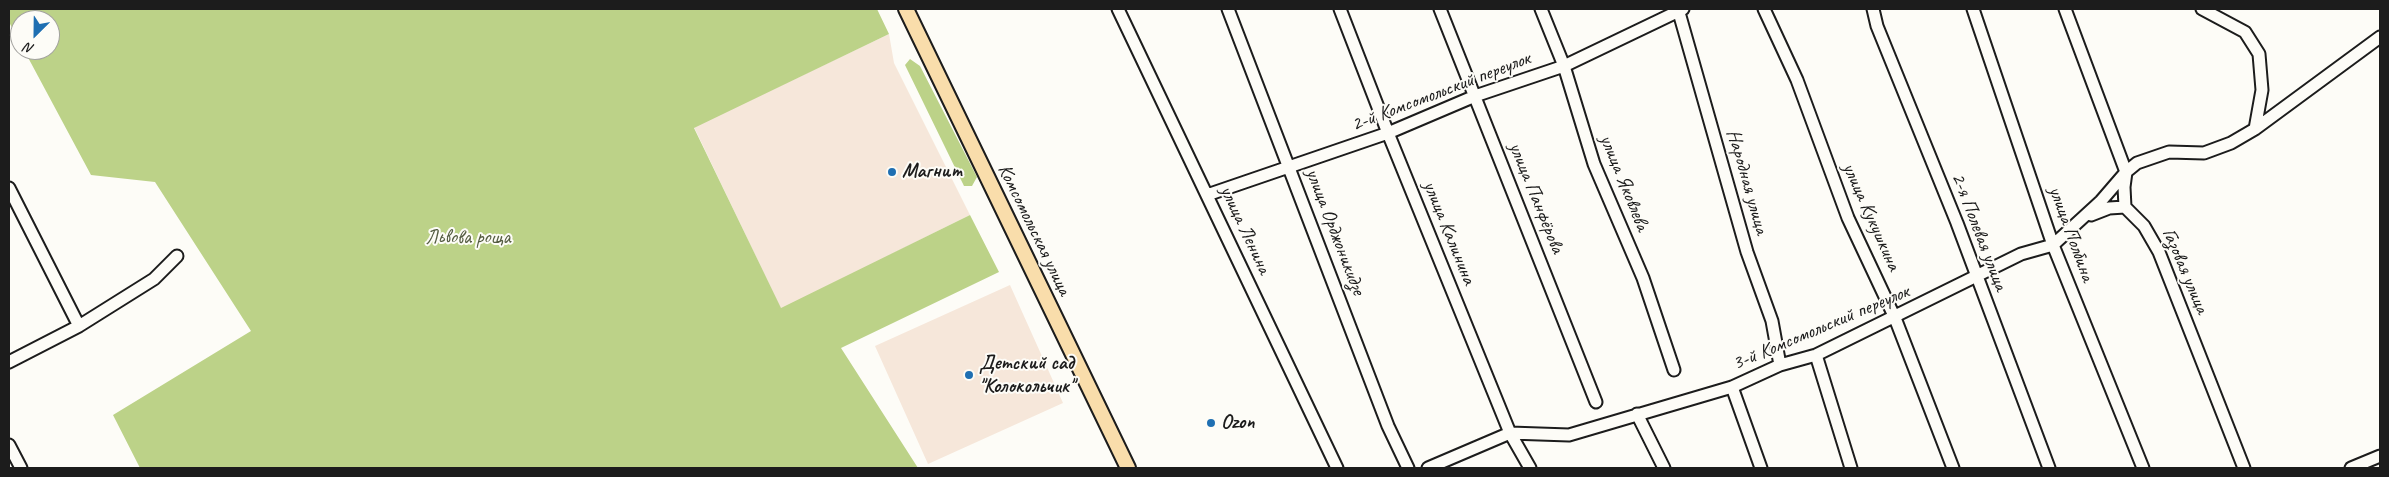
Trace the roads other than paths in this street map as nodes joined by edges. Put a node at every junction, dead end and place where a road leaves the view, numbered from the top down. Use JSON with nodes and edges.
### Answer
{"nodes":[{"id":1,"x":906,"y":9,"type":"edge"},
{"id":2,"x":1118,"y":9,"type":"edge"},
{"id":3,"x":1228,"y":9,"type":"edge"},
{"id":4,"x":1340,"y":9,"type":"edge"},
{"id":5,"x":1440,"y":9,"type":"edge"},
{"id":6,"x":1541,"y":9,"type":"edge"},
{"id":7,"x":1680,"y":9,"type":"edge"},
{"id":8,"x":1764,"y":9,"type":"edge"},
{"id":9,"x":1874,"y":9,"type":"edge"},
{"id":10,"x":1973,"y":9,"type":"edge"},
{"id":11,"x":2065,"y":9,"type":"edge"},
{"id":12,"x":2202,"y":9,"type":"edge"},
{"id":13,"x":2380,"y":37,"type":"edge"},
{"id":14,"x":1564,"y":66,"type":"junction"},
{"id":15,"x":1476,"y":96,"type":"junction"},
{"id":16,"x":2255,"y":129,"type":"junction"},
{"id":17,"x":1388,"y":133,"type":"junction"},
{"id":18,"x":1290,"y":168,"type":"junction"},
{"id":19,"x":2126,"y":172,"type":"junction"},
{"id":20,"x":9,"y":188,"type":"edge"},
{"id":21,"x":1207,"y":195,"type":"junction"},
{"id":22,"x":2125,"y":207,"type":"junction"},
{"id":23,"x":2085,"y":217,"type":"junction"},
{"id":24,"x":2054,"y":245,"type":"junction"},
{"id":25,"x":178,"y":256,"type":"dead end"},
{"id":26,"x":1976,"y":278,"type":"junction"},
{"id":27,"x":1895,"y":318,"type":"junction"},
{"id":28,"x":79,"y":326,"type":"junction"},
{"id":29,"x":1816,"y":355,"type":"junction"},
{"id":30,"x":9,"y":362,"type":"edge"},
{"id":31,"x":1780,"y":365,"type":"junction"},
{"id":32,"x":1674,"y":370,"type":"dead end"},
{"id":33,"x":1732,"y":387,"type":"junction"},
{"id":34,"x":1596,"y":402,"type":"dead end"},
{"id":35,"x":1637,"y":414,"type":"junction"},
{"id":36,"x":1510,"y":433,"type":"junction"},
{"id":37,"x":9,"y":445,"type":"edge"},
{"id":38,"x":2380,"y":456,"type":"edge"},
{"id":39,"x":21,"y":468,"type":"edge"},
{"id":40,"x":1128,"y":468,"type":"edge"},
{"id":41,"x":1337,"y":468,"type":"edge"},
{"id":42,"x":1408,"y":468,"type":"edge"},
{"id":43,"x":1428,"y":468,"type":"edge"},
{"id":44,"x":1530,"y":468,"type":"edge"},
{"id":45,"x":1664,"y":468,"type":"edge"},
{"id":46,"x":1761,"y":468,"type":"edge"},
{"id":47,"x":1851,"y":468,"type":"edge"},
{"id":48,"x":1953,"y":468,"type":"edge"},
{"id":49,"x":2049,"y":468,"type":"edge"},
{"id":50,"x":2143,"y":468,"type":"edge"},
{"id":51,"x":2244,"y":468,"type":"edge"},
{"id":52,"x":2351,"y":468,"type":"edge"}],
"edges":[{"from":1,"to":40,"type":"main road","name":"Комсомольская улица"},
{"from":2,"to":21,"type":"street","name":"улица Ленина"},
{"from":3,"to":18,"type":"street","name":"улица Орджоникидзе"},
{"from":4,"to":17,"type":"street","name":"улица Калинина"},
{"from":5,"to":15,"type":"street","name":"улица Панфёрова"},
{"from":6,"to":14,"type":"street","name":"улица Яковлева"},
{"from":7,"to":14,"type":"street","name":"2-й Комсомольский переулок"},
{"from":7,"to":31,"type":"street","name":"Народная улица"},
{"from":8,"to":27,"type":"street","name":"улица Кукушкина"},
{"from":9,"to":26,"type":"street","name":"2-я Полевая улица"},
{"from":10,"to":24,"type":"street","name":"улица Полбина"},
{"from":11,"to":19,"type":"street"},
{"from":12,"to":16,"type":"street"},
{"from":13,"to":16,"type":"street"},
{"from":14,"to":15,"type":"street","name":"2-й Комсомольский переулок"},
{"from":14,"to":32,"type":"street","name":"улица Яковлева"},
{"from":15,"to":17,"type":"street","name":"2-й Комсомольский переулок"},
{"from":15,"to":34,"type":"street","name":"улица Панфёрова"},
{"from":16,"to":19,"type":"street","name":"3-й Комсомольский переулок"},
{"from":17,"to":18,"type":"street","name":"2-й Комсомольский переулок"},
{"from":17,"to":36,"type":"street","name":"улица Калинина"},
{"from":18,"to":21,"type":"street","name":"2-й Комсомольский переулок"},
{"from":18,"to":42,"type":"street","name":"улица Орджоникидзе"},
{"from":19,"to":22,"type":"street"},
{"from":19,"to":23,"type":"street","name":"3-й Комсомольский переулок"},
{"from":20,"to":28,"type":"street"},
{"from":21,"to":41,"type":"street","name":"улица Ленина"},
{"from":22,"to":23,"type":"street"},
{"from":22,"to":51,"type":"street","name":"Газовая улица"},
{"from":23,"to":24,"type":"street","name":"3-й Комсомольский переулок"},
{"from":24,"to":26,"type":"street","name":"3-й Комсомольский переулок"},
{"from":24,"to":50,"type":"street","name":"улица Полбина"},
{"from":25,"to":28,"type":"street"},
{"from":26,"to":27,"type":"street","name":"3-й Комсомольский переулок"},
{"from":26,"to":49,"type":"street","name":"2-я Полевая улица"},
{"from":27,"to":29,"type":"street","name":"3-й Комсомольский переулок"},
{"from":27,"to":48,"type":"street","name":"улица Кукушкина"},
{"from":28,"to":30,"type":"street"},
{"from":29,"to":31,"type":"street","name":"3-й Комсомольский переулок"},
{"from":29,"to":47,"type":"street"},
{"from":31,"to":33,"type":"street","name":"3-й Комсомольский переулок"},
{"from":33,"to":35,"type":"street","name":"3-й Комсомольский переулок"},
{"from":33,"to":46,"type":"street"},
{"from":35,"to":36,"type":"street","name":"3-й Комсомольский переулок"},
{"from":35,"to":45,"type":"street"},
{"from":36,"to":43,"type":"street","name":"3-й Комсомольский переулок"},
{"from":36,"to":44,"type":"street","name":"улица Калинина"},
{"from":37,"to":39,"type":"street"},
{"from":38,"to":52,"type":"street"}]}
